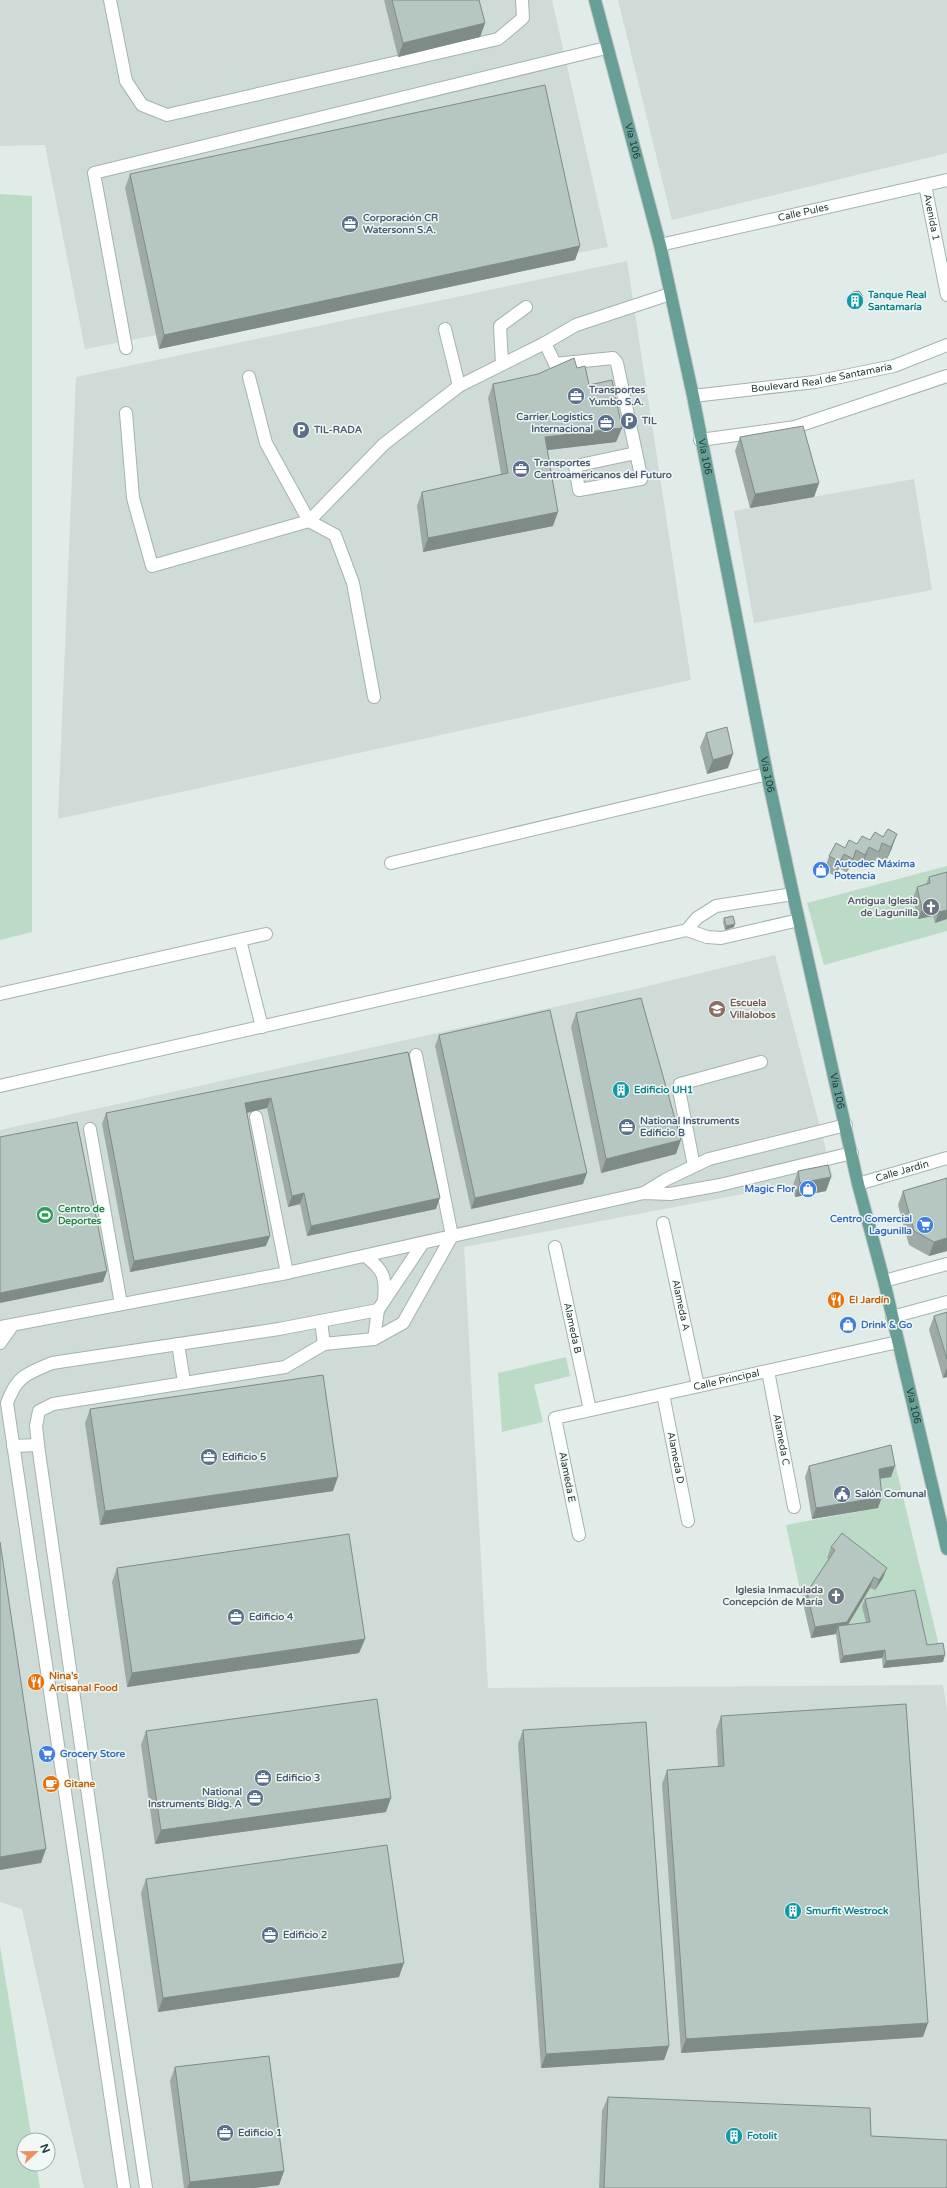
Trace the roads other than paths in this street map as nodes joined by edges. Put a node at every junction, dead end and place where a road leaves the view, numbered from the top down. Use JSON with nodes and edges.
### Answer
{"nodes":[{"id":1,"x":110,"y":0,"type":"edge"},
{"id":2,"x":522,"y":0,"type":"edge"},
{"id":3,"x":595,"y":0,"type":"edge"},
{"id":4,"x":606,"y":48,"type":"junction"},
{"id":5,"x":947,"y":180,"type":"edge"},
{"id":6,"x":925,"y":185,"type":"junction"},
{"id":7,"x":660,"y":245,"type":"junction"},
{"id":8,"x":670,"y":294,"type":"junction"},
{"id":9,"x":947,"y":295,"type":"edge"},
{"id":10,"x":526,"y":307,"type":"dead end"},
{"id":11,"x":445,"y":329,"type":"dead end"},
{"id":12,"x":545,"y":343,"type":"junction"},
{"id":13,"x":947,"y":346,"type":"edge"},
{"id":14,"x":126,"y":348,"type":"dead end"},
{"id":15,"x":502,"y":364,"type":"junction"},
{"id":16,"x":947,"y":376,"type":"edge"},
{"id":17,"x":249,"y":377,"type":"dead end"},
{"id":18,"x":459,"y":386,"type":"junction"},
{"id":19,"x":693,"y":396,"type":"junction"},
{"id":20,"x":126,"y":413,"type":"dead end"},
{"id":21,"x":700,"y":440,"type":"junction"},
{"id":22,"x":636,"y":453,"type":"junction"},
{"id":23,"x":309,"y":521,"type":"junction"},
{"id":24,"x":374,"y":697,"type":"dead end"},
{"id":25,"x":767,"y":774,"type":"junction"},
{"id":26,"x":391,"y":863,"type":"dead end"},
{"id":27,"x":793,"y":894,"type":"junction"},
{"id":28,"x":799,"y":920,"type":"junction"},
{"id":29,"x":687,"y":930,"type":"junction"},
{"id":30,"x":266,"y":934,"type":"dead end"},
{"id":31,"x":240,"y":940,"type":"junction"},
{"id":32,"x":0,"y":994,"type":"edge"},
{"id":33,"x":262,"y":1027,"type":"junction"},
{"id":34,"x":416,"y":1055,"type":"dead end"},
{"id":35,"x":761,"y":1062,"type":"dead end"},
{"id":36,"x":0,"y":1086,"type":"edge"},
{"id":37,"x":256,"y":1117,"type":"dead end"},
{"id":38,"x":846,"y":1125,"type":"junction"},
{"id":39,"x":90,"y":1129,"type":"dead end"},
{"id":40,"x":852,"y":1153,"type":"junction"},
{"id":41,"x":947,"y":1158,"type":"edge"},
{"id":42,"x":694,"y":1166,"type":"junction"},
{"id":43,"x":858,"y":1184,"type":"junction"},
{"id":44,"x":644,"y":1193,"type":"junction"},
{"id":45,"x":663,"y":1223,"type":"dead end"},
{"id":46,"x":452,"y":1236,"type":"junction"},
{"id":47,"x":423,"y":1242,"type":"junction"},
{"id":48,"x":555,"y":1247,"type":"dead end"},
{"id":49,"x":365,"y":1256,"type":"junction"},
{"id":50,"x":947,"y":1264,"type":"edge"},
{"id":51,"x":286,"y":1273,"type":"junction"},
{"id":52,"x":884,"y":1281,"type":"junction"},
{"id":53,"x":947,"y":1302,"type":"edge"},
{"id":54,"x":121,"y":1304,"type":"junction"},
{"id":55,"x":381,"y":1305,"type":"junction"},
{"id":56,"x":892,"y":1317,"type":"junction"},
{"id":57,"x":321,"y":1321,"type":"junction"},
{"id":58,"x":6,"y":1327,"type":"edge"},
{"id":59,"x":374,"y":1339,"type":"junction"},
{"id":60,"x":898,"y":1342,"type":"junction"},
{"id":61,"x":0,"y":1343,"type":"edge"},
{"id":62,"x":178,"y":1344,"type":"junction"},
{"id":63,"x":324,"y":1344,"type":"junction"},
{"id":64,"x":768,"y":1371,"type":"junction"},
{"id":65,"x":184,"y":1382,"type":"junction"},
{"id":66,"x":698,"y":1386,"type":"junction"},
{"id":67,"x":664,"y":1394,"type":"junction"},
{"id":68,"x":590,"y":1410,"type":"junction"},
{"id":69,"x":555,"y":1418,"type":"joint"},
{"id":70,"x":38,"y":1444,"type":"junction"},
{"id":71,"x":13,"y":1446,"type":"junction"},
{"id":72,"x":794,"y":1507,"type":"dead end"},
{"id":73,"x":688,"y":1521,"type":"dead end"},
{"id":74,"x":579,"y":1535,"type":"dead end"},
{"id":75,"x":947,"y":1549,"type":"edge"},
{"id":76,"x":116,"y":1985,"type":"junction"},
{"id":77,"x":94,"y":1987,"type":"junction"},
{"id":78,"x":124,"y":2188,"type":"edge"},
{"id":79,"x":146,"y":2188,"type":"edge"}],
"edges":[{"from":1,"to":2,"type":"street"},
{"from":3,"to":4,"type":"main road","name":"Vía 106"},
{"from":4,"to":7,"type":"main road","name":"Vía 106"},
{"from":4,"to":14,"type":"street"},
{"from":5,"to":6,"type":"street","name":"Calle Pules"},
{"from":6,"to":7,"type":"street","name":"Calle Pules"},
{"from":6,"to":9,"type":"street","name":"Avenida 1"},
{"from":7,"to":8,"type":"main road","name":"Vía 106"},
{"from":8,"to":12,"type":"street"},
{"from":8,"to":19,"type":"main road","name":"Vía 106"},
{"from":10,"to":15,"type":"street"},
{"from":11,"to":18,"type":"street"},
{"from":12,"to":15,"type":"street"},
{"from":12,"to":22,"type":"street"},
{"from":13,"to":19,"type":"street","name":"Boulevard Real de Santamaría"},
{"from":15,"to":18,"type":"street"},
{"from":16,"to":21,"type":"street"},
{"from":17,"to":23,"type":"street"},
{"from":18,"to":23,"type":"street"},
{"from":19,"to":21,"type":"main road","name":"Vía 106"},
{"from":20,"to":23,"type":"street"},
{"from":21,"to":25,"type":"main road","name":"Vía 106"},
{"from":22,"to":22,"type":"street"},
{"from":23,"to":24,"type":"street"},
{"from":25,"to":26,"type":"street"},
{"from":25,"to":27,"type":"main road","name":"Vía 106"},
{"from":27,"to":28,"type":"main road","name":"Vía 106"},
{"from":27,"to":29,"type":"street"},
{"from":28,"to":29,"type":"street"},
{"from":28,"to":38,"type":"main road","name":"Vía 106"},
{"from":29,"to":33,"type":"street"},
{"from":30,"to":31,"type":"street"},
{"from":31,"to":32,"type":"street"},
{"from":31,"to":33,"type":"street"},
{"from":33,"to":36,"type":"street"},
{"from":34,"to":46,"type":"street"},
{"from":35,"to":42,"type":"street"},
{"from":37,"to":51,"type":"street"},
{"from":38,"to":40,"type":"main road","name":"Vía 106"},
{"from":38,"to":42,"type":"street"},
{"from":39,"to":54,"type":"street"},
{"from":40,"to":43,"type":"main road","name":"Vía 106"},
{"from":40,"to":44,"type":"street"},
{"from":41,"to":43,"type":"street","name":"Calle Jardín"},
{"from":42,"to":44,"type":"street"},
{"from":43,"to":52,"type":"main road","name":"Vía 106"},
{"from":44,"to":46,"type":"street"},
{"from":45,"to":66,"type":"street","name":"Alameda A"},
{"from":46,"to":47,"type":"street"},
{"from":46,"to":59,"type":"street"},
{"from":47,"to":49,"type":"street"},
{"from":47,"to":55,"type":"street"},
{"from":48,"to":68,"type":"street","name":"Alameda B"},
{"from":49,"to":51,"type":"street"},
{"from":49,"to":55,"type":"street"},
{"from":50,"to":52,"type":"street"},
{"from":51,"to":54,"type":"street"},
{"from":52,"to":56,"type":"main road","name":"Vía 106"},
{"from":53,"to":56,"type":"street"},
{"from":54,"to":58,"type":"street"},
{"from":55,"to":57,"type":"street"},
{"from":55,"to":59,"type":"street"},
{"from":56,"to":60,"type":"main road","name":"Vía 106"},
{"from":57,"to":62,"type":"street"},
{"from":57,"to":63,"type":"street"},
{"from":58,"to":61,"type":"street"},
{"from":59,"to":63,"type":"street"},
{"from":60,"to":64,"type":"street","name":"Calle Principal"},
{"from":60,"to":75,"type":"main road","name":"Vía 106"},
{"from":62,"to":65,"type":"street"},
{"from":62,"to":71,"type":"street"},
{"from":63,"to":65,"type":"street"},
{"from":64,"to":66,"type":"street","name":"Calle Principal"},
{"from":64,"to":72,"type":"street","name":"Alameda C"},
{"from":65,"to":70,"type":"street"},
{"from":66,"to":67,"type":"street","name":"Calle Principal"},
{"from":67,"to":68,"type":"street","name":"Calle Principal"},
{"from":67,"to":73,"type":"street","name":"Alameda D"},
{"from":68,"to":69,"type":"street","name":"Calle Principal"},
{"from":69,"to":74,"type":"street","name":"Alameda E"},
{"from":70,"to":71,"type":"street"},
{"from":70,"to":76,"type":"street"},
{"from":71,"to":77,"type":"street"},
{"from":76,"to":77,"type":"street"},
{"from":76,"to":79,"type":"street"},
{"from":77,"to":78,"type":"street"}]}
